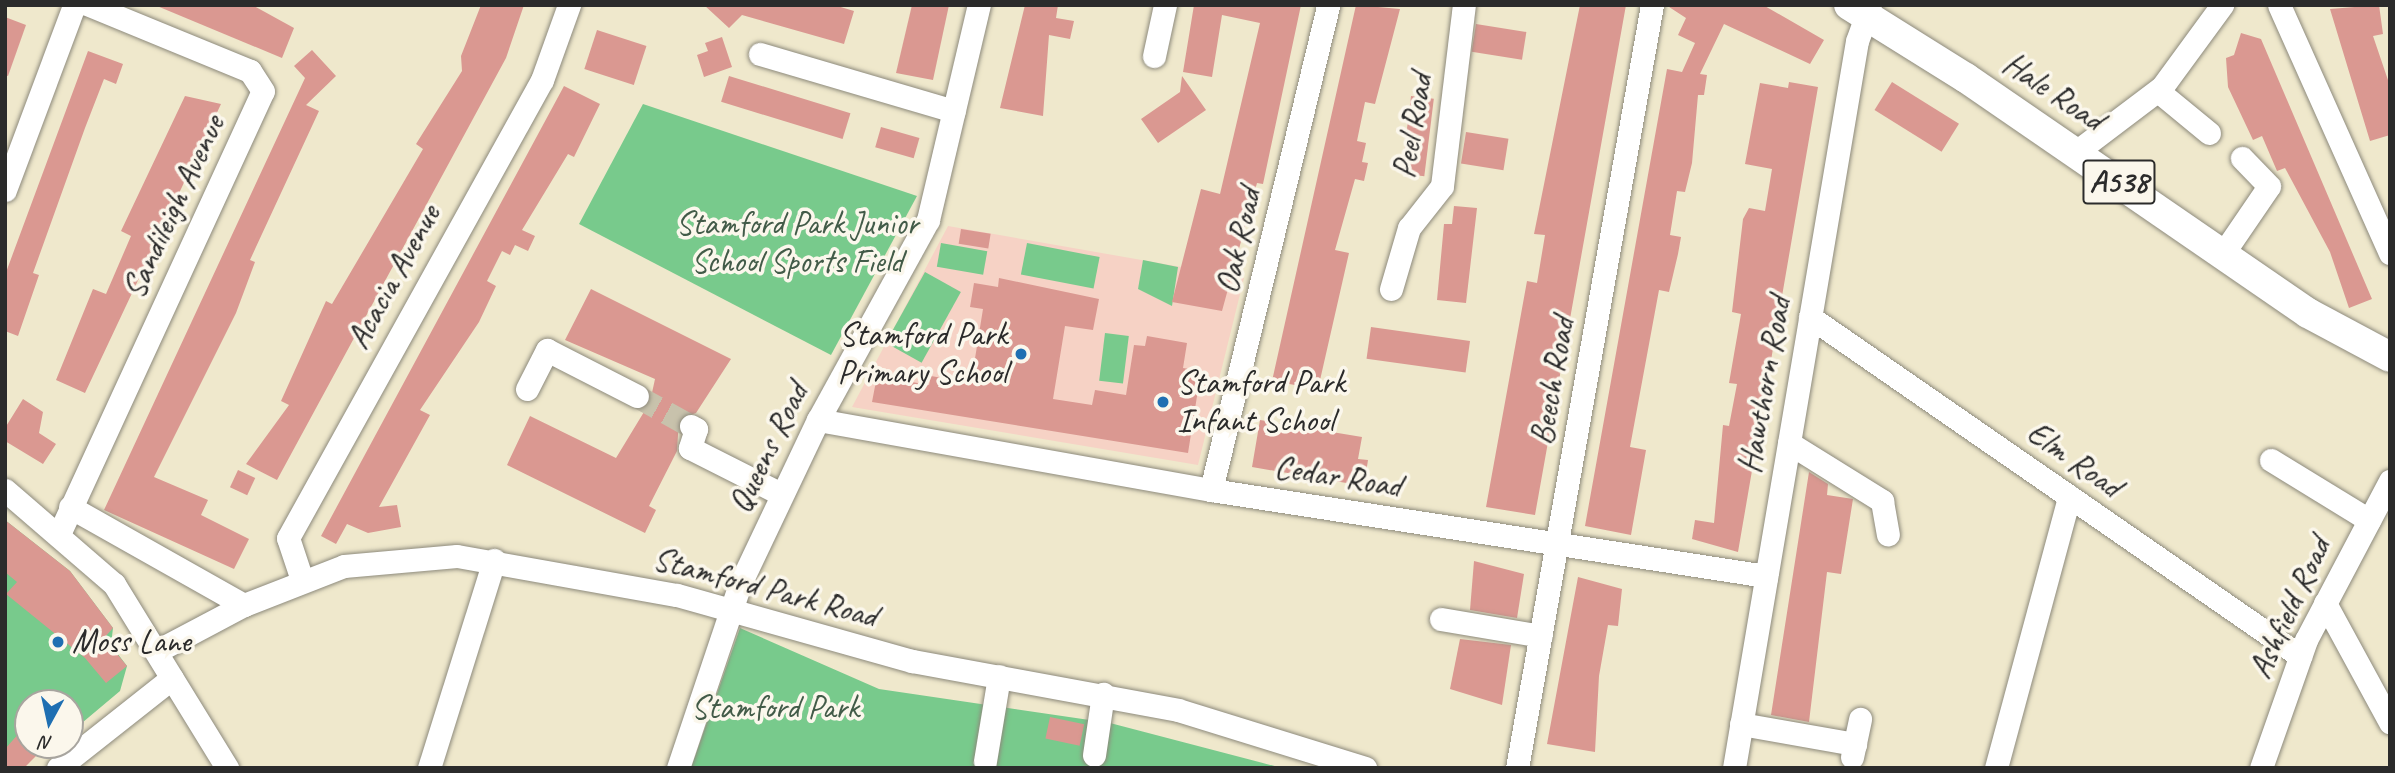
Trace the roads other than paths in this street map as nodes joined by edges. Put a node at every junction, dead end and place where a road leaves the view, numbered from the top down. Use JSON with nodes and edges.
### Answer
{"nodes":[{"id":1,"x":74,"y":5,"type":"edge"},
{"id":2,"x":89,"y":5,"type":"edge"},
{"id":3,"x":569,"y":5,"type":"edge"},
{"id":4,"x":979,"y":5,"type":"edge"},
{"id":5,"x":1165,"y":5,"type":"edge"},
{"id":6,"x":1328,"y":5,"type":"edge"},
{"id":7,"x":1464,"y":5,"type":"edge"},
{"id":8,"x":1652,"y":5,"type":"edge"},
{"id":9,"x":2222,"y":5,"type":"edge"},
{"id":10,"x":2279,"y":5,"type":"edge"},
{"id":11,"x":1862,"y":8,"type":"edge"},
{"id":12,"x":760,"y":54,"type":"dead end"},
{"id":13,"x":1154,"y":56,"type":"dead end"},
{"id":14,"x":2158,"y":90,"type":"junction"},
{"id":15,"x":954,"y":111,"type":"junction"},
{"id":16,"x":2209,"y":133,"type":"dead end"},
{"id":17,"x":2076,"y":152,"type":"junction"},
{"id":18,"x":2242,"y":158,"type":"dead end"},
{"id":19,"x":5,"y":190,"type":"edge"},
{"id":20,"x":2390,"y":253,"type":"edge"},
{"id":21,"x":2222,"y":255,"type":"junction"},
{"id":22,"x":1391,"y":289,"type":"dead end"},
{"id":23,"x":1810,"y":317,"type":"junction"},
{"id":24,"x":2390,"y":357,"type":"edge"},
{"id":25,"x":527,"y":389,"type":"dead end"},
{"id":26,"x":637,"y":396,"type":"tunnel mouth"},
{"id":27,"x":818,"y":420,"type":"junction"},
{"id":28,"x":690,"y":437,"type":"tunnel mouth"},
{"id":29,"x":1789,"y":443,"type":"junction"},
{"id":30,"x":2271,"y":460,"type":"dead end"},
{"id":31,"x":2390,"y":481,"type":"edge"},
{"id":32,"x":5,"y":489,"type":"edge"},
{"id":33,"x":1212,"y":490,"type":"junction"},
{"id":34,"x":781,"y":494,"type":"junction"},
{"id":35,"x":2069,"y":497,"type":"junction"},
{"id":36,"x":70,"y":508,"type":"junction"},
{"id":37,"x":2369,"y":520,"type":"junction"},
{"id":38,"x":60,"y":532,"type":"junction"},
{"id":39,"x":1888,"y":534,"type":"dead end"},
{"id":40,"x":1558,"y":542,"type":"junction"},
{"id":41,"x":494,"y":560,"type":"junction"},
{"id":42,"x":1766,"y":576,"type":"junction"},
{"id":43,"x":302,"y":580,"type":"junction"},
{"id":44,"x":2325,"y":603,"type":"junction"},
{"id":45,"x":244,"y":605,"type":"junction"},
{"id":46,"x":732,"y":611,"type":"junction"},
{"id":47,"x":1441,"y":619,"type":"dead end"},
{"id":48,"x":1541,"y":636,"type":"junction"},
{"id":49,"x":157,"y":651,"type":"junction"},
{"id":50,"x":2300,"y":656,"type":"junction"},
{"id":51,"x":999,"y":676,"type":"junction"},
{"id":52,"x":172,"y":678,"type":"junction"},
{"id":53,"x":1103,"y":694,"type":"junction"},
{"id":54,"x":1860,"y":719,"type":"dead end"},
{"id":55,"x":2390,"y":722,"type":"edge"},
{"id":56,"x":1741,"y":724,"type":"junction"},
{"id":57,"x":1094,"y":755,"type":"dead end"},
{"id":58,"x":985,"y":761,"type":"dead end"},
{"id":59,"x":58,"y":768,"type":"edge"},
{"id":60,"x":227,"y":768,"type":"edge"},
{"id":61,"x":429,"y":768,"type":"edge"},
{"id":62,"x":678,"y":768,"type":"edge"},
{"id":63,"x":1365,"y":768,"type":"edge"},
{"id":64,"x":1517,"y":768,"type":"edge"},
{"id":65,"x":1734,"y":768,"type":"edge"},
{"id":66,"x":1996,"y":768,"type":"edge"},
{"id":67,"x":2261,"y":768,"type":"edge"}],
"edges":[{"from":1,"to":19,"type":"street"},
{"from":2,"to":36,"type":"street","name":"Sandileigh Avenue"},
{"from":3,"to":43,"type":"street","name":"Acacia Avenue"},
{"from":4,"to":15,"type":"street","name":"Queens Road"},
{"from":5,"to":13,"type":"street"},
{"from":6,"to":33,"type":"street","name":"Oak Road"},
{"from":7,"to":22,"type":"street","name":"Peel Road"},
{"from":8,"to":40,"type":"street","name":"Beech Road"},
{"from":9,"to":14,"type":"street"},
{"from":10,"to":20,"type":"street"},
{"from":11,"to":17,"type":"main road","name":"Hale Road","number":"A538"},
{"from":11,"to":23,"type":"street","name":"Hawthorn Road"},
{"from":12,"to":15,"type":"street"},
{"from":14,"to":16,"type":"street"},
{"from":14,"to":17,"type":"street"},
{"from":15,"to":27,"type":"street","name":"Queens Road"},
{"from":17,"to":21,"type":"main road","name":"Hale Road","number":"A538"},
{"from":18,"to":21,"type":"street"},
{"from":21,"to":24,"type":"main road","name":"Hale Road","number":"A538"},
{"from":23,"to":29,"type":"street","name":"Hawthorn Road"},
{"from":23,"to":35,"type":"street","name":"Elm Road"},
{"from":25,"to":26,"type":"street"},
{"from":27,"to":33,"type":"street","name":"Cedar Road"},
{"from":27,"to":34,"type":"street","name":"Queens Road"},
{"from":28,"to":34,"type":"street"},
{"from":29,"to":39,"type":"street"},
{"from":29,"to":42,"type":"street","name":"Hawthorn Road"},
{"from":30,"to":37,"type":"street"},
{"from":31,"to":37,"type":"street","name":"Ashfield Road"},
{"from":32,"to":38,"type":"street"},
{"from":33,"to":40,"type":"street","name":"Cedar Road"},
{"from":34,"to":46,"type":"street","name":"Queens Road"},
{"from":35,"to":50,"type":"street","name":"Elm Road"},
{"from":35,"to":66,"type":"street"},
{"from":36,"to":38,"type":"street","name":"Sandileigh Avenue"},
{"from":36,"to":45,"type":"street"},
{"from":37,"to":44,"type":"street","name":"Ashfield Road"},
{"from":38,"to":49,"type":"street"},
{"from":40,"to":42,"type":"street","name":"Cedar Road"},
{"from":40,"to":48,"type":"street","name":"Beech Road"},
{"from":41,"to":43,"type":"street","name":"Stamford Park Road"},
{"from":41,"to":46,"type":"street","name":"Stamford Park Road"},
{"from":41,"to":61,"type":"street"},
{"from":42,"to":56,"type":"street","name":"Hawthorn Road"},
{"from":43,"to":45,"type":"street","name":"Stamford Park Road"},
{"from":44,"to":50,"type":"street","name":"Ashfield Road"},
{"from":44,"to":55,"type":"street"},
{"from":45,"to":49,"type":"street","name":"Stamford Park Road"},
{"from":46,"to":51,"type":"street","name":"Stamford Park Road"},
{"from":46,"to":62,"type":"street","name":"Queens Road"},
{"from":47,"to":48,"type":"street"},
{"from":48,"to":64,"type":"street","name":"Beech Road"},
{"from":49,"to":52,"type":"street"},
{"from":50,"to":67,"type":"street","name":"Ashfield Road"},
{"from":51,"to":53,"type":"street","name":"Stamford Park Road"},
{"from":51,"to":58,"type":"street"},
{"from":52,"to":59,"type":"street"},
{"from":52,"to":60,"type":"street"},
{"from":53,"to":57,"type":"street"},
{"from":53,"to":63,"type":"street","name":"Stamford Park Road"},
{"from":54,"to":56,"type":"street"},
{"from":56,"to":65,"type":"street","name":"Hawthorn Road"}]}
